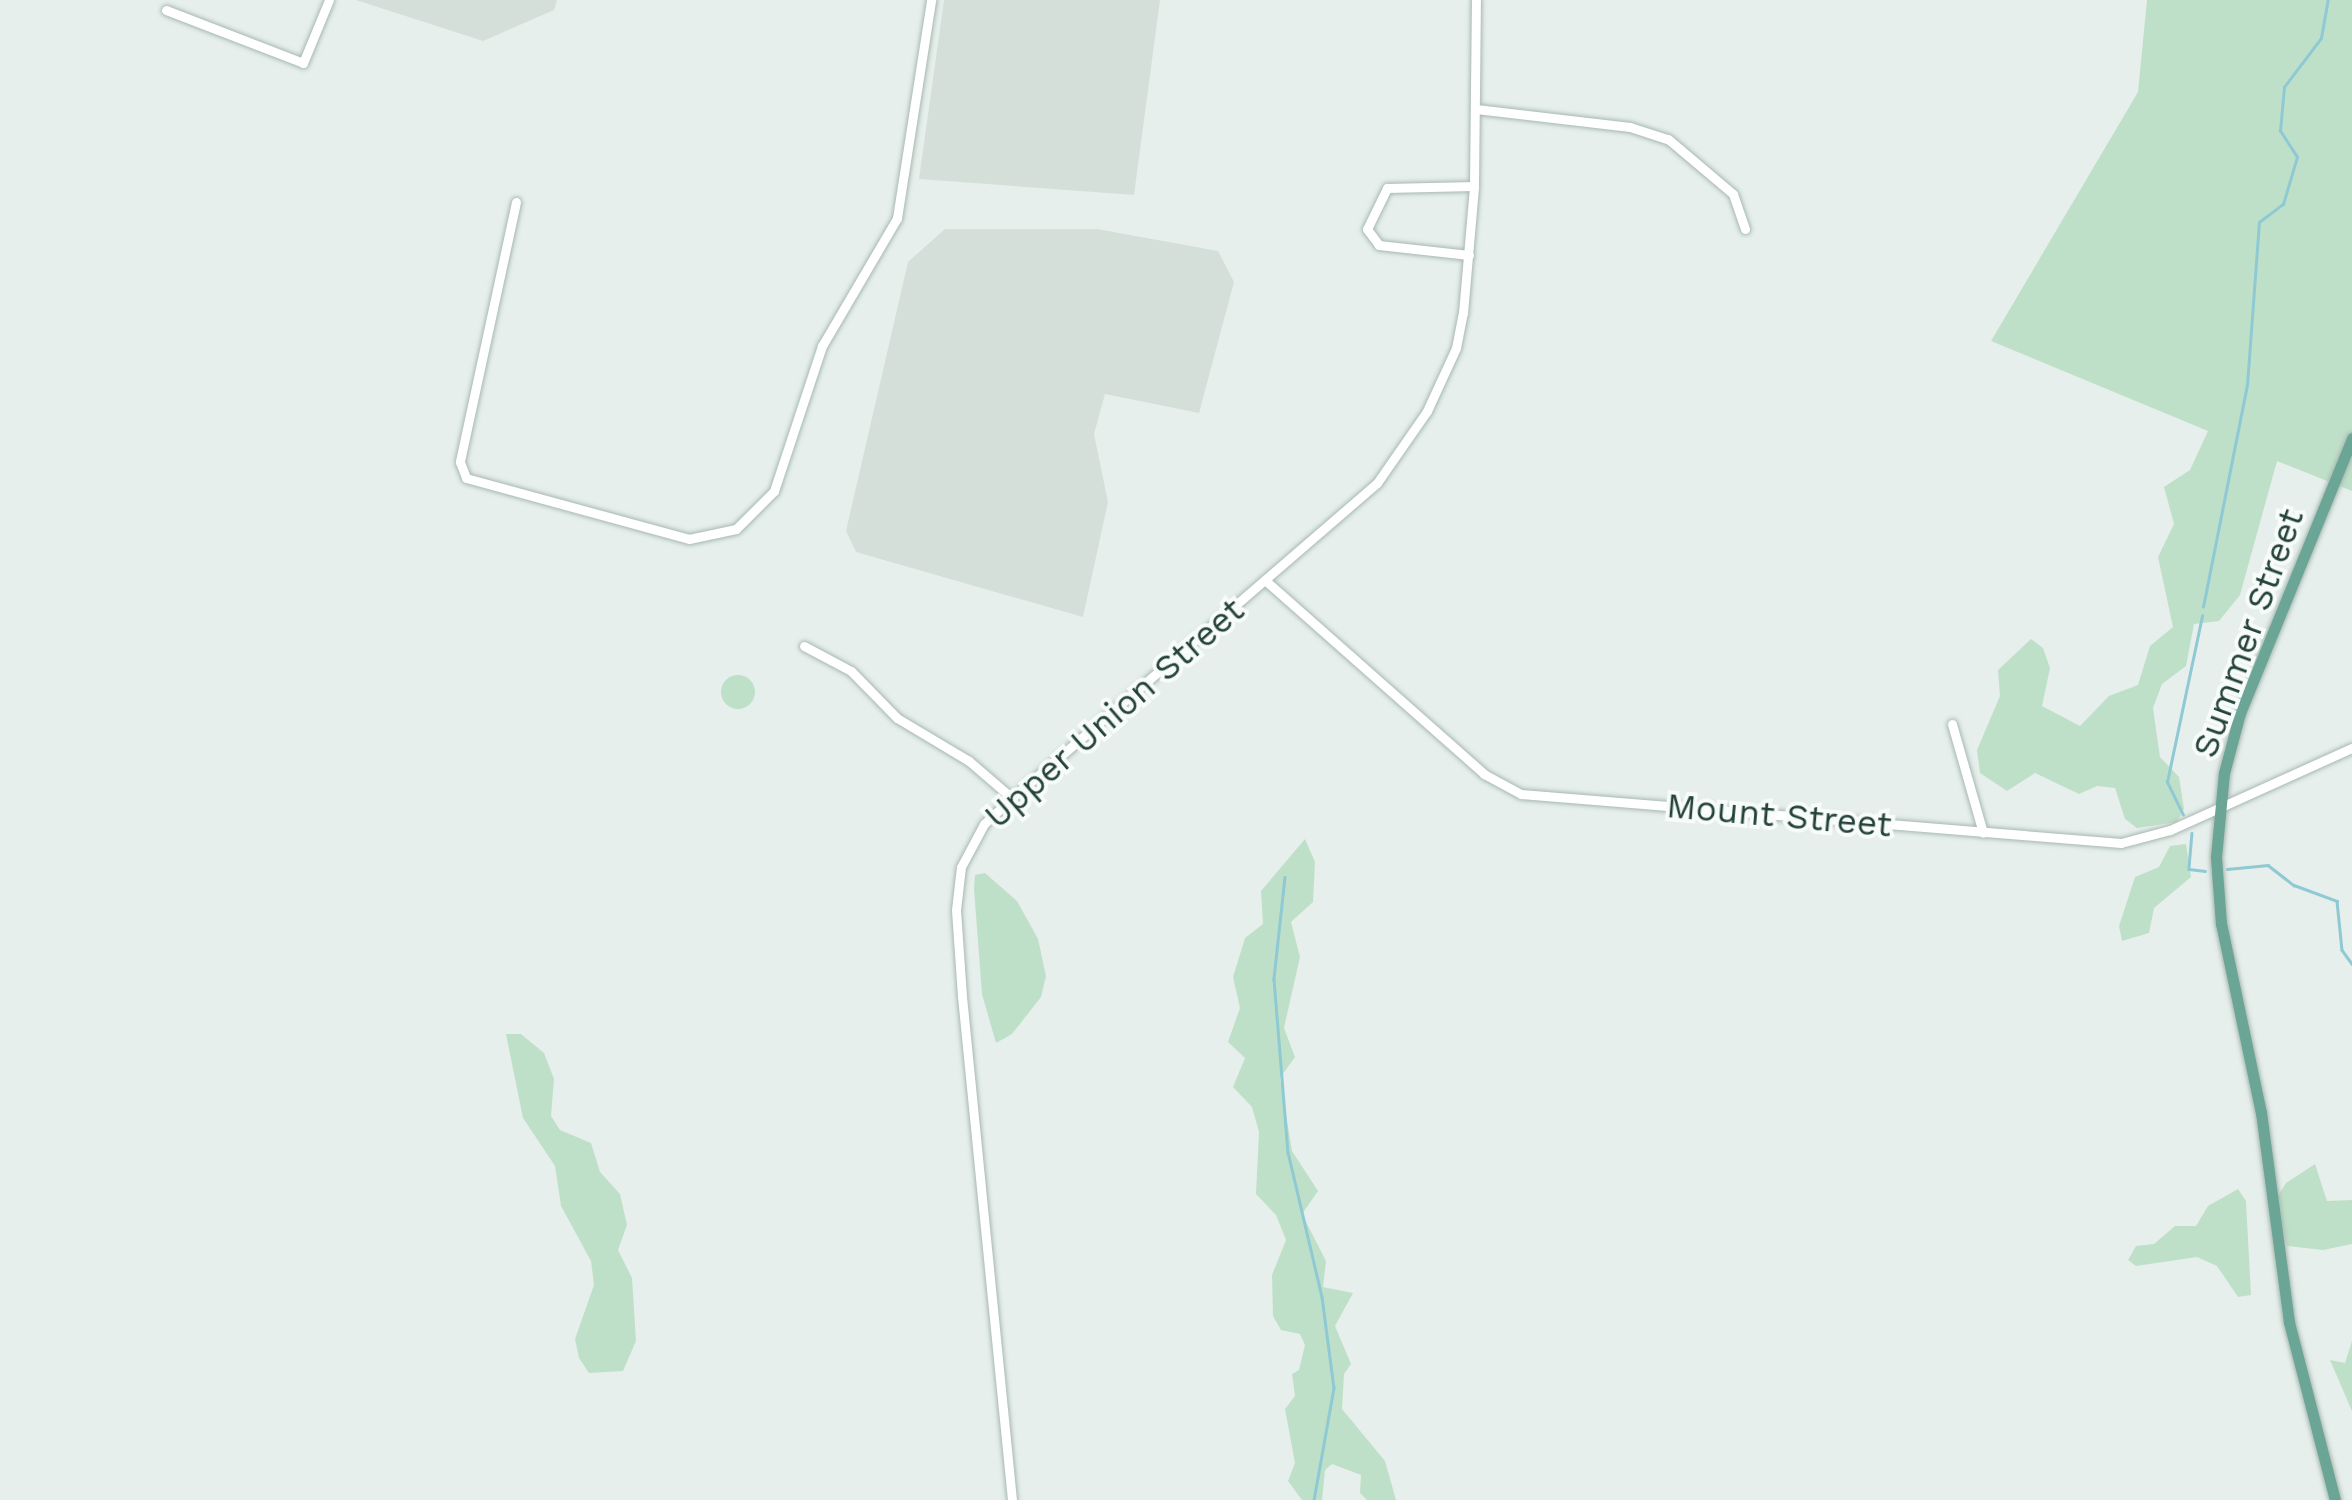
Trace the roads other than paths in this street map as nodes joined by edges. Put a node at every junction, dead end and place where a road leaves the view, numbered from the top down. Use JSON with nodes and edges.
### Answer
{"nodes":[{"id":1,"x":329,"y":0,"type":"edge"},
{"id":2,"x":931,"y":0,"type":"edge"},
{"id":3,"x":1476,"y":0,"type":"edge"},
{"id":4,"x":166,"y":10,"type":"dead end"},
{"id":5,"x":1476,"y":109,"type":"junction"},
{"id":6,"x":1474,"y":186,"type":"junction"},
{"id":7,"x":516,"y":202,"type":"dead end"},
{"id":8,"x":1745,"y":229,"type":"dead end"},
{"id":9,"x":1469,"y":254,"type":"junction"},
{"id":10,"x":2352,"y":438,"type":"edge"},
{"id":11,"x":1264,"y":580,"type":"junction"},
{"id":12,"x":804,"y":646,"type":"dead end"},
{"id":13,"x":1952,"y":724,"type":"dead end"},
{"id":14,"x":2352,"y":748,"type":"edge"},
{"id":15,"x":1012,"y":798,"type":"junction"},
{"id":16,"x":2219,"y":807,"type":"junction"},
{"id":17,"x":1983,"y":833,"type":"junction"},
{"id":18,"x":1012,"y":1500,"type":"edge"},
{"id":19,"x":2335,"y":1500,"type":"edge"}],
"edges":[{"from":1,"to":4,"type":"street"},
{"from":2,"to":7,"type":"street"},
{"from":3,"to":5,"type":"street","name":"Upper Union Street"},
{"from":5,"to":6,"type":"street","name":"Upper Union Street"},
{"from":5,"to":8,"type":"street"},
{"from":6,"to":9,"type":"street","name":"Upper Union Street"},
{"from":6,"to":9,"type":"street"},
{"from":9,"to":11,"type":"street","name":"Upper Union Street"},
{"from":10,"to":16,"type":"main road","name":"Summer Street"},
{"from":11,"to":15,"type":"street","name":"Upper Union Street"},
{"from":11,"to":17,"type":"street","name":"Mount Street"},
{"from":12,"to":15,"type":"street"},
{"from":13,"to":17,"type":"street"},
{"from":14,"to":16,"type":"street","name":"Mount Street"},
{"from":15,"to":18,"type":"street","name":"Upper Union Street"},
{"from":16,"to":17,"type":"street","name":"Mount Street"},
{"from":16,"to":19,"type":"main road","name":"Summer Street"}]}
